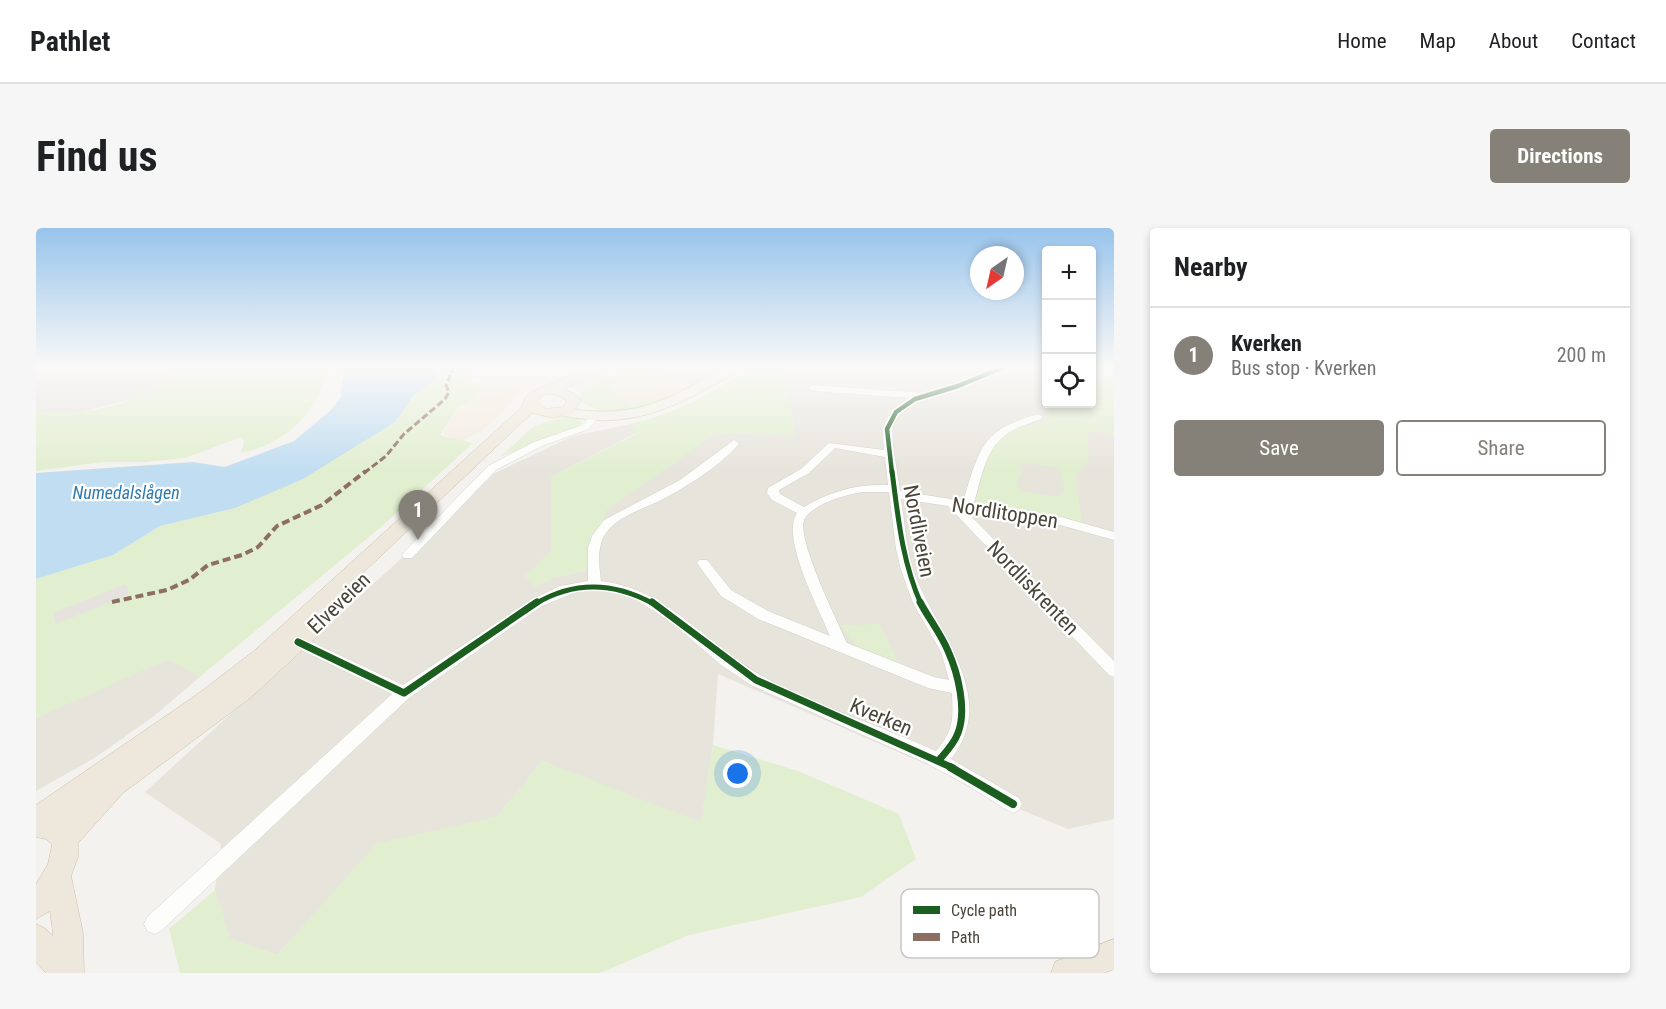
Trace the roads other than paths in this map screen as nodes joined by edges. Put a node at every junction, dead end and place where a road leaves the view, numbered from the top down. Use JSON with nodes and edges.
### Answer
{"nodes":[{"id":1,"x":535,"y":402,"type":"edge"},
{"id":2,"x":538,"y":402,"type":"edge"},
{"id":3,"x":564,"y":402,"type":"edge"},
{"id":4,"x":569,"y":402,"type":"edge"},
{"id":5,"x":667,"y":402,"type":"edge"},
{"id":6,"x":915,"y":402,"type":"edge"},
{"id":7,"x":566,"y":406,"type":"junction"},
{"id":8,"x":595,"y":415,"type":"junction"},
{"id":9,"x":1038,"y":417,"type":"dead end"},
{"id":10,"x":734,"y":443,"type":"dead end"},
{"id":11,"x":889,"y":454,"type":"junction"},
{"id":12,"x":894,"y":492,"type":"junction"},
{"id":13,"x":952,"y":504,"type":"junction"},
{"id":14,"x":967,"y":507,"type":"junction"},
{"id":15,"x":804,"y":512,"type":"junction"},
{"id":16,"x":1114,"y":536,"type":"edge"},
{"id":17,"x":408,"y":555,"type":"dead end"},
{"id":18,"x":703,"y":563,"type":"dead end"},
{"id":19,"x":595,"y":585,"type":"junction"},
{"id":20,"x":298,"y":642,"type":"junction"},
{"id":21,"x":841,"y":645,"type":"junction"},
{"id":22,"x":1114,"y":671,"type":"edge"},
{"id":23,"x":959,"y":688,"type":"junction"},
{"id":24,"x":404,"y":693,"type":"junction"},
{"id":25,"x":939,"y":760,"type":"junction"},
{"id":26,"x":1013,"y":804,"type":"dead end"},
{"id":27,"x":36,"y":822,"type":"edge"},
{"id":28,"x":64,"y":840,"type":"junction"},
{"id":29,"x":58,"y":877,"type":"junction"},
{"id":30,"x":36,"y":905,"type":"edge"},
{"id":31,"x":154,"y":924,"type":"dead end"},
{"id":32,"x":36,"y":939,"type":"edge"},
{"id":33,"x":1114,"y":954,"type":"edge"},
{"id":34,"x":68,"y":973,"type":"edge"},
{"id":35,"x":1066,"y":973,"type":"edge"}],
"edges":[{"from":1,"to":27,"type":"highway","name":"Elveveien"},
{"from":2,"to":7,"type":"highway"},
{"from":3,"to":7,"type":"highway"},
{"from":4,"to":7,"type":"highway","name":"Elveveien"},
{"from":5,"to":8,"type":"main road"},
{"from":6,"to":11,"type":"street","name":"Nordliveien"},
{"from":7,"to":8,"type":"main road"},
{"from":7,"to":20,"type":"highway","name":"Elveveien"},
{"from":8,"to":17,"type":"street"},
{"from":9,"to":14,"type":"street"},
{"from":10,"to":19,"type":"street"},
{"from":11,"to":12,"type":"street","name":"Nordliveien"},
{"from":11,"to":15,"type":"street"},
{"from":12,"to":13,"type":"street","name":"Nordlitoppen"},
{"from":12,"to":15,"type":"street","name":"Nordlitoppen"},
{"from":12,"to":23,"type":"street","name":"Nordliveien"},
{"from":13,"to":14,"type":"street","name":"Nordlitoppen"},
{"from":13,"to":22,"type":"street","name":"Nordliskrenten"},
{"from":14,"to":16,"type":"street","name":"Nordlitoppen"},
{"from":15,"to":21,"type":"street"},
{"from":18,"to":21,"type":"street"},
{"from":19,"to":24,"type":"street","name":"Kverken"},
{"from":19,"to":25,"type":"street","name":"Kverken"},
{"from":20,"to":24,"type":"street"},
{"from":20,"to":28,"type":"highway","name":"Elveveien"},
{"from":21,"to":23,"type":"street"},
{"from":23,"to":25,"type":"street","name":"Nordliveien"},
{"from":24,"to":31,"type":"street","name":"Kverken"},
{"from":25,"to":26,"type":"street","name":"Kverken"},
{"from":27,"to":28,"type":"highway"},
{"from":28,"to":29,"type":"highway"},
{"from":29,"to":30,"type":"highway"},
{"from":29,"to":34,"type":"highway"},
{"from":32,"to":34,"type":"highway"},
{"from":33,"to":35,"type":"highway"}]}
